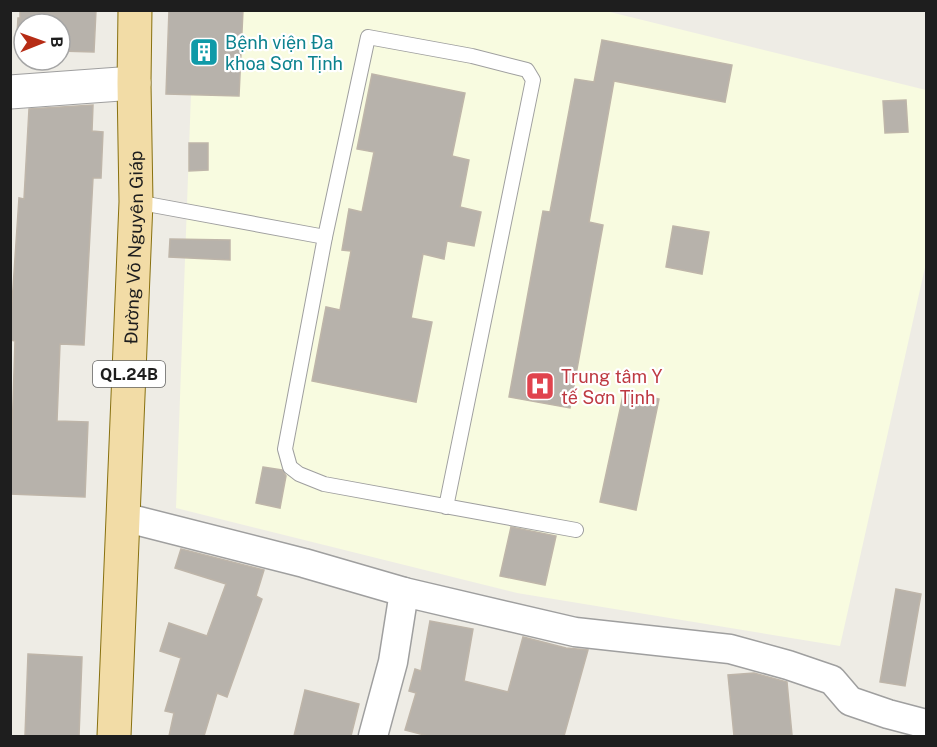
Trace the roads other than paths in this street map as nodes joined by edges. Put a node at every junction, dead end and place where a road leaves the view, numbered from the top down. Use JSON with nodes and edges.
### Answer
{"nodes":[{"id":1,"x":135,"y":10,"type":"edge"},
{"id":2,"x":134,"y":83,"type":"junction"},
{"id":3,"x":10,"y":92,"type":"edge"},
{"id":4,"x":136,"y":202,"type":"junction"},
{"id":5,"x":325,"y":237,"type":"junction"},
{"id":6,"x":446,"y":507,"type":"junction"},
{"id":7,"x":123,"y":517,"type":"junction"},
{"id":8,"x":576,"y":530,"type":"dead end"},
{"id":9,"x":404,"y":592,"type":"junction"},
{"id":10,"x":927,"y":724,"type":"edge"},
{"id":11,"x":114,"y":736,"type":"edge"},
{"id":12,"x":373,"y":736,"type":"edge"}],
"edges":[{"from":1,"to":2,"type":"main road","name":"Đường Võ Nguyên Giáp","number":"QL.24B"},
{"from":2,"to":3,"type":"street"},
{"from":2,"to":4,"type":"main road","name":"Đường Võ Nguyên Giáp","number":"QL.24B"},
{"from":4,"to":5,"type":"lane"},
{"from":4,"to":7,"type":"main road","name":"Đường Võ Nguyên Giáp","number":"QL.24B"},
{"from":5,"to":6,"type":"lane"},
{"from":5,"to":6,"type":"lane"},
{"from":6,"to":8,"type":"lane"},
{"from":7,"to":9,"type":"street"},
{"from":7,"to":11,"type":"main road","name":"Đường Võ Nguyên Giáp","number":"QL.24B"},
{"from":9,"to":10,"type":"street"},
{"from":9,"to":12,"type":"street"}]}
